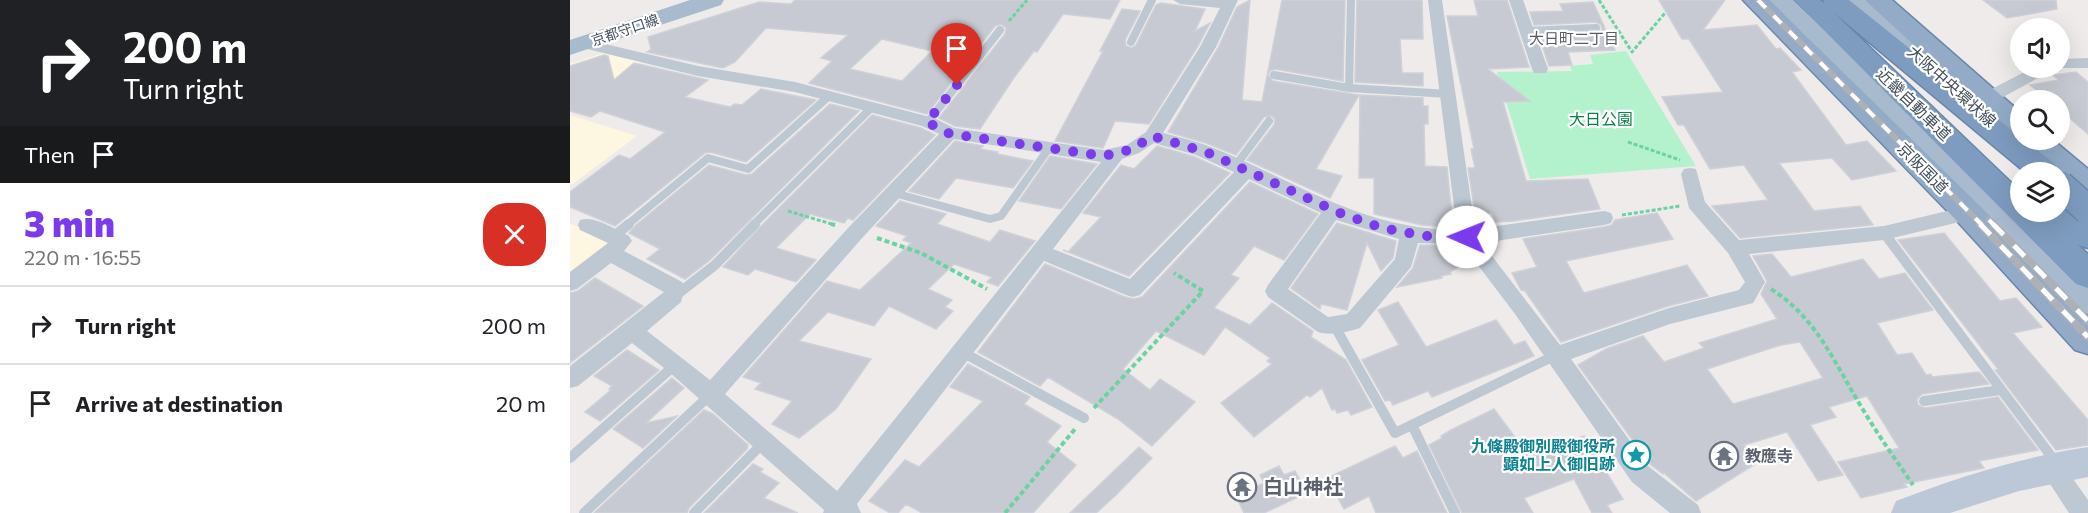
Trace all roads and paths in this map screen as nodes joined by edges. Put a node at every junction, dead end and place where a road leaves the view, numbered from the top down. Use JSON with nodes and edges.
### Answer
{"nodes":[{"id":1,"x":713,"y":0,"type":"edge"},
{"id":2,"x":1027,"y":0,"type":"edge"},
{"id":3,"x":1152,"y":0,"type":"edge"},
{"id":4,"x":1180,"y":0,"type":"edge"},
{"id":5,"x":1351,"y":0,"type":"edge"},
{"id":6,"x":1435,"y":0,"type":"edge"},
{"id":7,"x":1516,"y":0,"type":"edge"},
{"id":8,"x":1599,"y":0,"type":"edge"},
{"id":9,"x":1755,"y":0,"type":"edge"},
{"id":10,"x":1762,"y":0,"type":"edge"},
{"id":11,"x":1772,"y":0,"type":"edge"},
{"id":12,"x":1780,"y":0,"type":"edge"},
{"id":13,"x":1834,"y":0,"type":"edge"},
{"id":14,"x":1857,"y":0,"type":"edge"},
{"id":15,"x":1877,"y":0,"type":"edge"},
{"id":16,"x":1231,"y":1,"type":"edge"},
{"id":17,"x":1665,"y":13,"type":"dead end"},
{"id":18,"x":1798,"y":13,"type":"edge"},
{"id":19,"x":1596,"y":28,"type":"dead end"},
{"id":20,"x":1000,"y":30,"type":"joint"},
{"id":21,"x":1526,"y":31,"type":"junction"},
{"id":22,"x":1131,"y":42,"type":"dead end"},
{"id":23,"x":577,"y":46,"type":"edge"},
{"id":24,"x":2088,"y":63,"type":"edge"},
{"id":25,"x":2070,"y":64,"type":"edge"},
{"id":26,"x":1540,"y":69,"type":"dead end"},
{"id":27,"x":1274,"y":75,"type":"dead end"},
{"id":28,"x":2023,"y":78,"type":"edge"},
{"id":29,"x":1349,"y":88,"type":"junction"},
{"id":30,"x":1857,"y":88,"type":"junction"},
{"id":31,"x":1449,"y":94,"type":"junction"},
{"id":32,"x":829,"y":96,"type":"junction"},
{"id":33,"x":1978,"y":100,"type":"junction"},
{"id":34,"x":872,"y":107,"type":"junction"},
{"id":35,"x":1269,"y":121,"type":"dead end"},
{"id":36,"x":2010,"y":121,"type":"edge"},
{"id":37,"x":927,"y":122,"type":"junction"},
{"id":38,"x":950,"y":134,"type":"junction"},
{"id":39,"x":1152,"y":136,"type":"junction"},
{"id":40,"x":1628,"y":142,"type":"dead end"},
{"id":41,"x":1049,"y":148,"type":"junction"},
{"id":42,"x":2044,"y":150,"type":"edge"},
{"id":43,"x":1116,"y":155,"type":"junction"},
{"id":44,"x":2034,"y":162,"type":"edge"},
{"id":45,"x":2037,"y":162,"type":"edge"},
{"id":46,"x":2010,"y":166,"type":"edge"},
{"id":47,"x":1242,"y":168,"type":"junction"},
{"id":48,"x":1690,"y":174,"type":"joint"},
{"id":49,"x":2079,"y":191,"type":"edge"},
{"id":50,"x":894,"y":193,"type":"junction"},
{"id":51,"x":2010,"y":199,"type":"edge"},
{"id":52,"x":1696,"y":203,"type":"junction"},
{"id":53,"x":771,"y":206,"type":"junction"},
{"id":54,"x":1333,"y":210,"type":"junction"},
{"id":55,"x":1968,"y":213,"type":"junction"},
{"id":56,"x":1604,"y":218,"type":"joint"},
{"id":57,"x":2070,"y":219,"type":"edge"},
{"id":58,"x":2034,"y":222,"type":"edge"},
{"id":59,"x":587,"y":225,"type":"dead end"},
{"id":60,"x":856,"y":232,"type":"junction"},
{"id":61,"x":1884,"y":233,"type":"junction"},
{"id":62,"x":1410,"y":235,"type":"junction"},
{"id":63,"x":2088,"y":236,"type":"edge"},
{"id":64,"x":1467,"y":237,"type":"junction"},
{"id":65,"x":611,"y":245,"type":"junction"},
{"id":66,"x":1735,"y":248,"type":"junction"},
{"id":67,"x":1039,"y":251,"type":"junction"},
{"id":68,"x":1158,"y":263,"type":"junction"},
{"id":69,"x":2088,"y":276,"type":"edge"},
{"id":70,"x":1755,"y":282,"type":"junction"},
{"id":71,"x":570,"y":283,"type":"edge"},
{"id":72,"x":674,"y":296,"type":"junction"},
{"id":73,"x":1003,"y":298,"type":"junction"},
{"id":74,"x":2088,"y":302,"type":"edge"},
{"id":75,"x":1334,"y":325,"type":"junction"},
{"id":76,"x":632,"y":331,"type":"junction"},
{"id":77,"x":2088,"y":339,"type":"edge"},
{"id":78,"x":962,"y":351,"type":"junction"},
{"id":79,"x":1556,"y":354,"type":"junction"},
{"id":80,"x":676,"y":364,"type":"junction"},
{"id":81,"x":570,"y":379,"type":"edge"},
{"id":82,"x":2000,"y":390,"type":"junction"},
{"id":83,"x":710,"y":394,"type":"junction"},
{"id":84,"x":1924,"y":400,"type":"dead end"},
{"id":85,"x":1084,"y":418,"type":"junction"},
{"id":86,"x":1412,"y":425,"type":"junction"},
{"id":87,"x":764,"y":442,"type":"junction"},
{"id":88,"x":570,"y":458,"type":"edge"},
{"id":89,"x":2066,"y":465,"type":"edge"},
{"id":90,"x":1917,"y":509,"type":"edge"},
{"id":91,"x":841,"y":511,"type":"edge"},
{"id":92,"x":584,"y":513,"type":"edge"},
{"id":93,"x":694,"y":513,"type":"edge"},
{"id":94,"x":1005,"y":513,"type":"edge"},
{"id":95,"x":1455,"y":513,"type":"edge"},
{"id":96,"x":1689,"y":513,"type":"edge"},
{"id":97,"x":2083,"y":513,"type":"edge"}],
"edges":[{"from":1,"to":23,"type":"main road","name":"京都守口線"},
{"from":2,"to":20,"type":"path"},
{"from":3,"to":22,"type":"lane"},
{"from":4,"to":16,"type":"street"},
{"from":5,"to":29,"type":"lane"},
{"from":6,"to":31,"type":"street"},
{"from":7,"to":21,"type":"street"},
{"from":8,"to":17,"type":"path"},
{"from":9,"to":30,"type":"highway","name":"京阪国道"},
{"from":10,"to":18,"type":"main road"},
{"from":11,"to":18,"type":"main road"},
{"from":12,"to":18,"type":"main road"},
{"from":13,"to":44,"type":"highway"},
{"from":13,"to":46,"type":"highway","name":"近畿自動車道"},
{"from":14,"to":33,"type":"main road","name":"大阪中央環状線"},
{"from":15,"to":33,"type":"highway"},
{"from":16,"to":39,"type":"street"},
{"from":18,"to":30,"type":"main road"},
{"from":18,"to":51,"type":"highway","name":"近畿自動車道"},
{"from":19,"to":21,"type":"lane"},
{"from":20,"to":37,"type":"lane"},
{"from":21,"to":26,"type":"street"},
{"from":23,"to":32,"type":"street"},
{"from":24,"to":25,"type":"street"},
{"from":27,"to":29,"type":"lane"},
{"from":28,"to":33,"type":"street"},
{"from":29,"to":31,"type":"lane"},
{"from":30,"to":55,"type":"highway","name":"京阪国道"},
{"from":30,"to":74,"type":"main road"},
{"from":31,"to":64,"type":"street"},
{"from":32,"to":34,"type":"street"},
{"from":32,"to":65,"type":"lane"},
{"from":33,"to":36,"type":"highway"},
{"from":33,"to":45,"type":"main road","name":"大阪中央環状線"},
{"from":34,"to":37,"type":"street"},
{"from":34,"to":53,"type":"lane"},
{"from":35,"to":47,"type":"lane"},
{"from":37,"to":38,"type":"street"},
{"from":38,"to":41,"type":"street"},
{"from":38,"to":50,"type":"street"},
{"from":39,"to":43,"type":"street"},
{"from":39,"to":47,"type":"street"},
{"from":40,"to":48,"type":"path"},
{"from":41,"to":43,"type":"street"},
{"from":41,"to":50,"type":"lane"},
{"from":42,"to":49,"type":"highway"},
{"from":43,"to":67,"type":"street"},
{"from":47,"to":54,"type":"street"},
{"from":47,"to":68,"type":"street"},
{"from":48,"to":52,"type":"street"},
{"from":50,"to":60,"type":"street"},
{"from":52,"to":56,"type":"path"},
{"from":52,"to":66,"type":"street"},
{"from":53,"to":60,"type":"path"},
{"from":53,"to":72,"type":"lane"},
{"from":54,"to":62,"type":"street"},
{"from":54,"to":75,"type":"street"},
{"from":55,"to":61,"type":"street"},
{"from":55,"to":77,"type":"highway","name":"京阪国道"},
{"from":56,"to":64,"type":"street"},
{"from":57,"to":63,"type":"highway"},
{"from":58,"to":69,"type":"highway","name":"近畿自動車道"},
{"from":59,"to":65,"type":"street"},
{"from":60,"to":73,"type":"path"},
{"from":60,"to":83,"type":"street"},
{"from":61,"to":66,"type":"street"},
{"from":61,"to":82,"type":"lane"},
{"from":62,"to":64,"type":"street"},
{"from":62,"to":75,"type":"street"},
{"from":64,"to":79,"type":"street"},
{"from":65,"to":71,"type":"street"},
{"from":65,"to":72,"type":"street"},
{"from":66,"to":70,"type":"street"},
{"from":67,"to":68,"type":"street"},
{"from":67,"to":73,"type":"street"},
{"from":68,"to":85,"type":"path"},
{"from":70,"to":79,"type":"street"},
{"from":70,"to":90,"type":"path"},
{"from":72,"to":76,"type":"street"},
{"from":73,"to":78,"type":"street"},
{"from":75,"to":86,"type":"lane"},
{"from":76,"to":80,"type":"street"},
{"from":76,"to":81,"type":"street"},
{"from":78,"to":85,"type":"lane"},
{"from":78,"to":91,"type":"street"},
{"from":79,"to":86,"type":"lane"},
{"from":79,"to":96,"type":"street"},
{"from":80,"to":83,"type":"street"},
{"from":80,"to":88,"type":"lane"},
{"from":82,"to":84,"type":"lane"},
{"from":82,"to":89,"type":"lane"},
{"from":83,"to":87,"type":"street"},
{"from":83,"to":92,"type":"lane"},
{"from":85,"to":94,"type":"path"},
{"from":86,"to":95,"type":"lane"},
{"from":87,"to":91,"type":"street"},
{"from":87,"to":93,"type":"lane"},
{"from":89,"to":90,"type":"main road"},
{"from":89,"to":97,"type":"street"}]}
